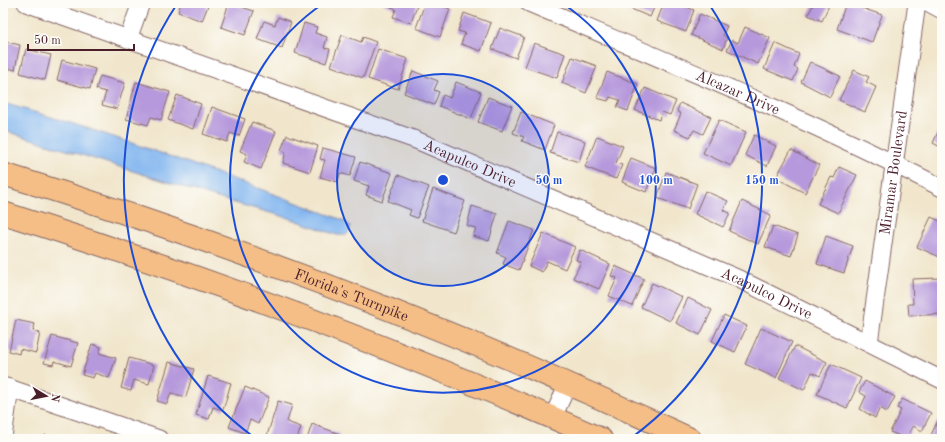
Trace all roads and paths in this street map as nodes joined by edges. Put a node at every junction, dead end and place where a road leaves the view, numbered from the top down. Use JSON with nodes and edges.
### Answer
{"nodes":[{"id":1,"x":26,"y":3,"type":"edge"},
{"id":2,"x":140,"y":3,"type":"edge"},
{"id":3,"x":529,"y":3,"type":"edge"},
{"id":4,"x":917,"y":3,"type":"edge"},
{"id":5,"x":929,"y":3,"type":"edge"},
{"id":6,"x":942,"y":10,"type":"edge"},
{"id":7,"x":128,"y":39,"type":"junction"},
{"id":8,"x":895,"y":164,"type":"junction"},
{"id":9,"x":3,"y":174,"type":"edge"},
{"id":10,"x":942,"y":188,"type":"edge"},
{"id":11,"x":3,"y":213,"type":"edge"},
{"id":12,"x":869,"y":343,"type":"junction"},
{"id":13,"x":942,"y":380,"type":"edge"},
{"id":14,"x":568,"y":384,"type":"junction"},
{"id":15,"x":7,"y":387,"type":"edge"},
{"id":16,"x":553,"y":417,"type":"junction"},
{"id":17,"x":3,"y":437,"type":"edge"},
{"id":18,"x":160,"y":439,"type":"edge"},
{"id":19,"x":601,"y":439,"type":"edge"},
{"id":20,"x":690,"y":439,"type":"edge"}],
"edges":[{"from":1,"to":7,"type":"street","name":"Acapulco Drive"},
{"from":2,"to":7,"type":"street"},
{"from":3,"to":8,"type":"street","name":"Alcazar Drive"},
{"from":4,"to":8,"type":"street","name":"Miramar Boulevard"},
{"from":5,"to":6,"type":"street"},
{"from":7,"to":12,"type":"street","name":"Acapulco Drive"},
{"from":8,"to":10,"type":"street","name":"Alcazar Drive"},
{"from":8,"to":12,"type":"street","name":"Miramar Boulevard"},
{"from":9,"to":14,"type":"highway","name":"Florida's Turnpike"},
{"from":11,"to":16,"type":"highway"},
{"from":12,"to":13,"type":"street","name":"Acapulco Drive"},
{"from":14,"to":16,"type":"street"},
{"from":14,"to":20,"type":"highway","name":"Florida's Turnpike"},
{"from":15,"to":17,"type":"street"},
{"from":15,"to":18,"type":"street"},
{"from":16,"to":19,"type":"highway"}]}
